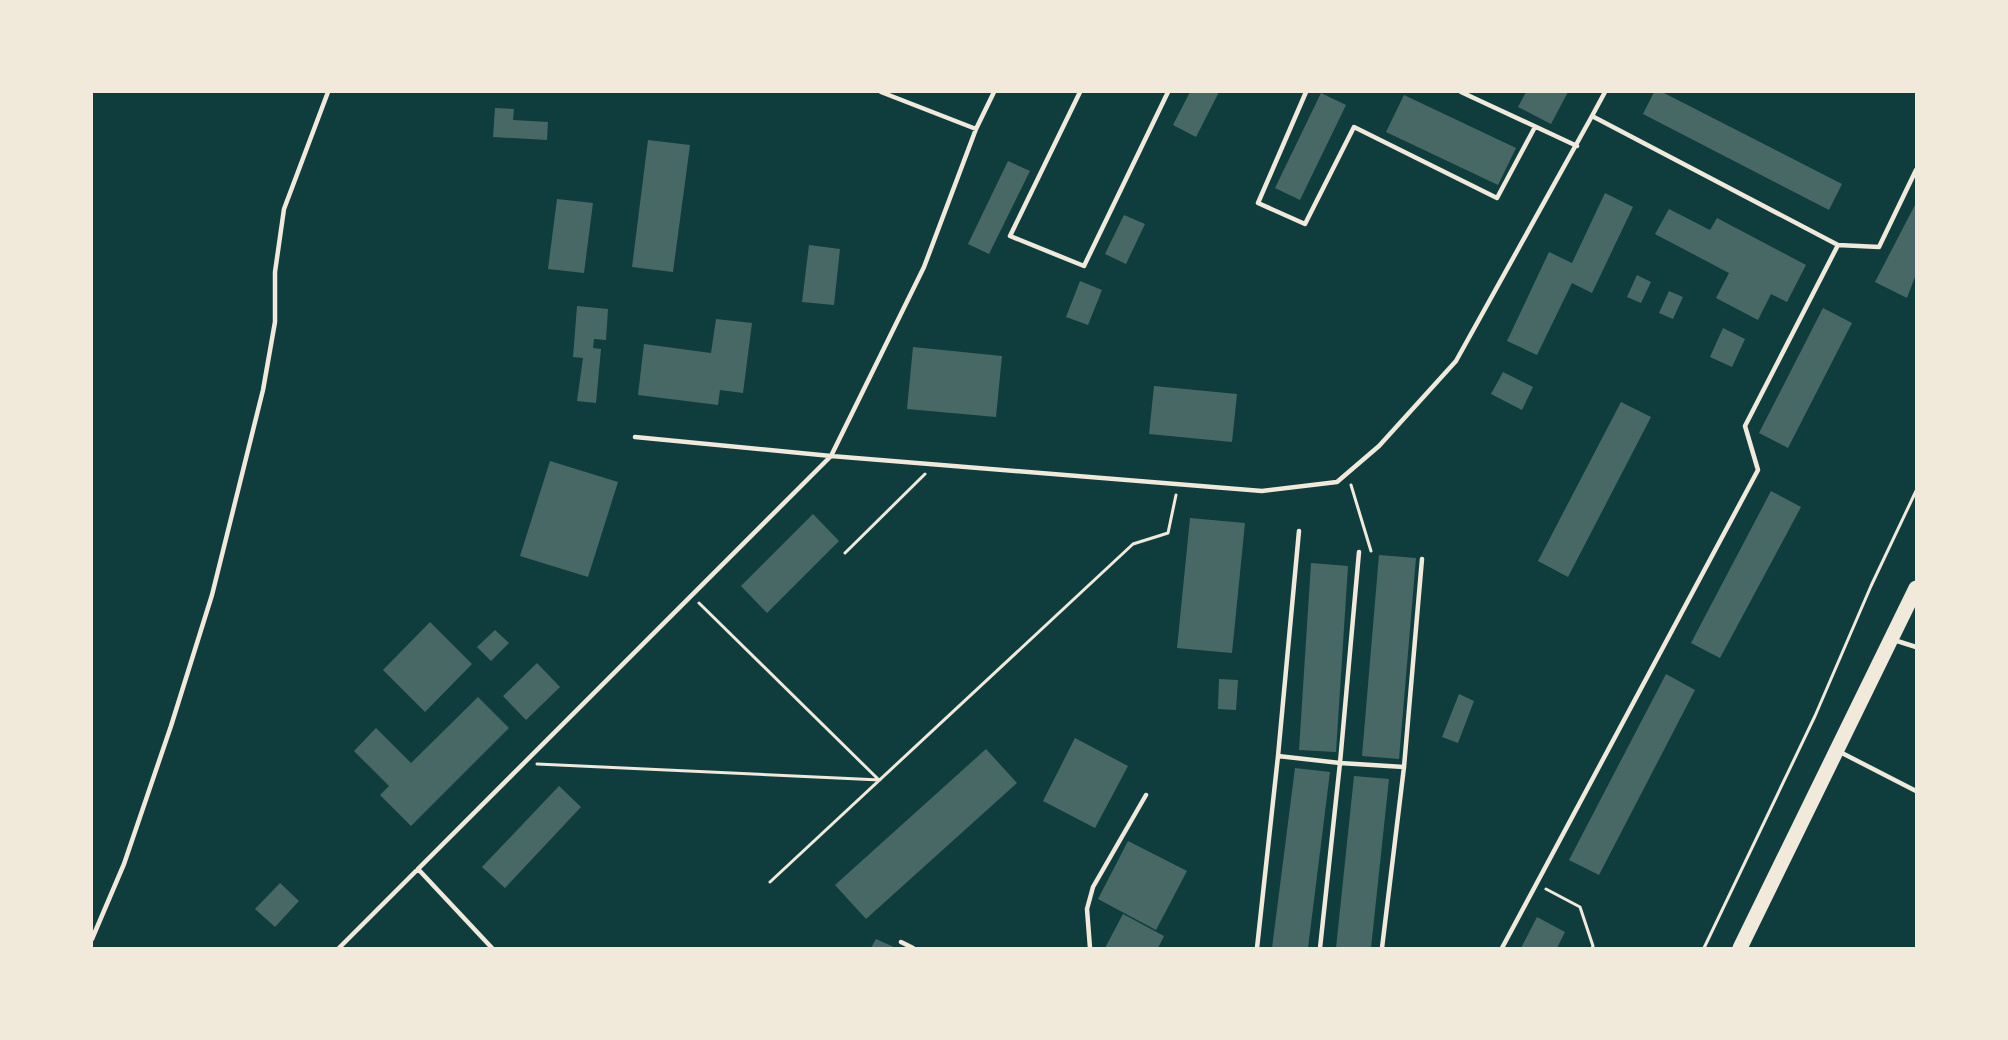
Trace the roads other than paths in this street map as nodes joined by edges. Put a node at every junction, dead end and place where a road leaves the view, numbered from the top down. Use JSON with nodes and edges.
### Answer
{"nodes":[{"id":1,"x":328,"y":92,"type":"edge"},
{"id":2,"x":881,"y":92,"type":"edge"},
{"id":3,"x":994,"y":92,"type":"edge"},
{"id":4,"x":1080,"y":92,"type":"edge"},
{"id":5,"x":1168,"y":92,"type":"edge"},
{"id":6,"x":1306,"y":92,"type":"edge"},
{"id":7,"x":1461,"y":92,"type":"edge"},
{"id":8,"x":1605,"y":92,"type":"edge"},
{"id":9,"x":1592,"y":116,"type":"junction"},
{"id":10,"x":1535,"y":127,"type":"junction"},
{"id":11,"x":976,"y":129,"type":"junction"},
{"id":12,"x":1577,"y":146,"type":"junction"},
{"id":13,"x":1917,"y":170,"type":"edge"},
{"id":14,"x":1838,"y":245,"type":"junction"},
{"id":15,"x":635,"y":436,"type":"dead end"},
{"id":16,"x":831,"y":456,"type":"junction"},
{"id":17,"x":1299,"y":531,"type":"dead end"},
{"id":18,"x":1359,"y":552,"type":"dead end"},
{"id":19,"x":1422,"y":559,"type":"dead end"},
{"id":20,"x":1917,"y":588,"type":"edge"},
{"id":21,"x":1892,"y":640,"type":"junction"},
{"id":22,"x":1917,"y":647,"type":"edge"},
{"id":23,"x":1837,"y":751,"type":"junction"},
{"id":24,"x":1278,"y":756,"type":"junction"},
{"id":25,"x":1340,"y":763,"type":"junction"},
{"id":26,"x":1404,"y":767,"type":"junction"},
{"id":27,"x":1917,"y":791,"type":"edge"},
{"id":28,"x":1146,"y":795,"type":"dead end"},
{"id":29,"x":418,"y":869,"type":"junction"},
{"id":30,"x":92,"y":939,"type":"edge"},
{"id":31,"x":901,"y":942,"type":"dead end"},
{"id":32,"x":339,"y":948,"type":"edge"},
{"id":33,"x":492,"y":948,"type":"edge"},
{"id":34,"x":913,"y":948,"type":"edge"},
{"id":35,"x":1090,"y":948,"type":"edge"},
{"id":36,"x":1257,"y":948,"type":"edge"},
{"id":37,"x":1320,"y":948,"type":"edge"},
{"id":38,"x":1382,"y":948,"type":"edge"},
{"id":39,"x":1502,"y":948,"type":"edge"},
{"id":40,"x":1740,"y":948,"type":"edge"}],
"edges":[{"from":1,"to":30,"type":"lane"},
{"from":2,"to":11,"type":"lane"},
{"from":3,"to":11,"type":"lane"},
{"from":4,"to":5,"type":"lane"},
{"from":6,"to":10,"type":"lane"},
{"from":7,"to":10,"type":"lane"},
{"from":8,"to":9,"type":"lane"},
{"from":9,"to":12,"type":"lane"},
{"from":9,"to":14,"type":"lane"},
{"from":10,"to":12,"type":"lane"},
{"from":11,"to":16,"type":"lane"},
{"from":12,"to":16,"type":"lane"},
{"from":13,"to":14,"type":"lane"},
{"from":14,"to":39,"type":"lane"},
{"from":15,"to":16,"type":"lane"},
{"from":16,"to":29,"type":"lane"},
{"from":17,"to":24,"type":"lane"},
{"from":18,"to":25,"type":"lane"},
{"from":19,"to":26,"type":"lane"},
{"from":20,"to":21,"type":"highway"},
{"from":21,"to":22,"type":"lane"},
{"from":21,"to":23,"type":"highway"},
{"from":23,"to":27,"type":"lane"},
{"from":23,"to":40,"type":"highway"},
{"from":24,"to":25,"type":"lane"},
{"from":24,"to":36,"type":"lane"},
{"from":25,"to":26,"type":"lane"},
{"from":25,"to":37,"type":"lane"},
{"from":26,"to":38,"type":"lane"},
{"from":28,"to":35,"type":"lane"},
{"from":29,"to":32,"type":"lane"},
{"from":29,"to":33,"type":"lane"},
{"from":31,"to":34,"type":"lane"}]}
